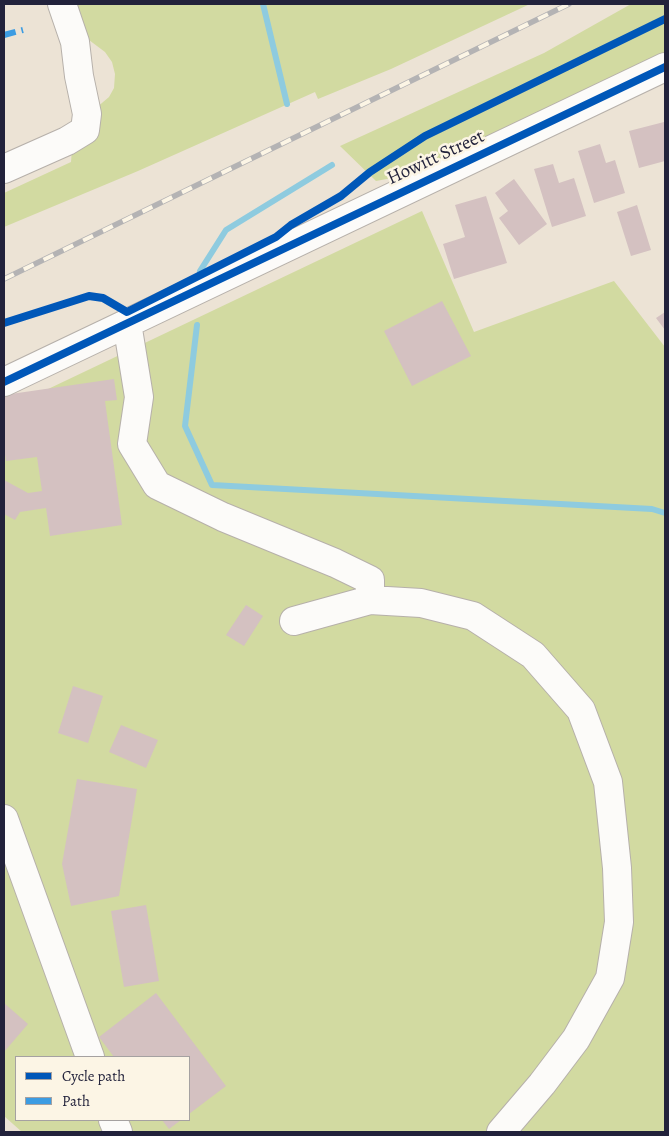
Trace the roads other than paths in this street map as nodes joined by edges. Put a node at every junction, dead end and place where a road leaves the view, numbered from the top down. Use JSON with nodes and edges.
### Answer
{"nodes":[{"id":1,"x":62,"y":4,"type":"edge"},
{"id":2,"x":665,"y":67,"type":"edge"},
{"id":3,"x":4,"y":169,"type":"edge"},
{"id":4,"x":127,"y":324,"type":"junction"},
{"id":5,"x":4,"y":382,"type":"edge"},
{"id":6,"x":370,"y":600,"type":"junction"},
{"id":7,"x":294,"y":621,"type":"dead end"},
{"id":8,"x":4,"y":819,"type":"edge"},
{"id":9,"x":90,"y":1056,"type":"edge"},
{"id":10,"x":501,"y":1132,"type":"edge"}],
"edges":[{"from":1,"to":3,"type":"street"},
{"from":2,"to":4,"type":"street","name":"Howitt Street"},
{"from":4,"to":5,"type":"street","name":"Howitt Street"},
{"from":4,"to":6,"type":"street"},
{"from":6,"to":7,"type":"street"},
{"from":6,"to":10,"type":"street"},
{"from":8,"to":9,"type":"street"}]}
